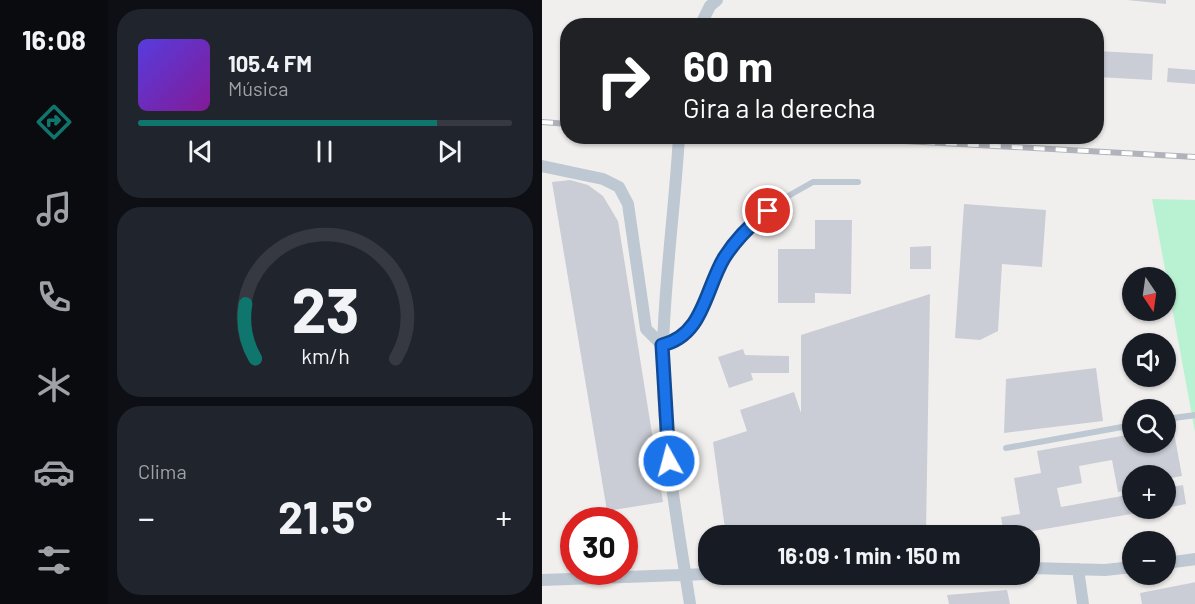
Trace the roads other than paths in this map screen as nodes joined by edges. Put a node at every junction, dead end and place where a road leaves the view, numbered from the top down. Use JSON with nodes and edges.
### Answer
{"nodes":[{"id":1,"x":717,"y":0,"type":"edge"},
{"id":2,"x":704,"y":18,"type":"edge"},
{"id":3,"x":678,"y":144,"type":"edge"},
{"id":4,"x":542,"y":166,"type":"edge"},
{"id":5,"x":858,"y":182,"type":"dead end"},
{"id":6,"x":662,"y":345,"type":"junction"},
{"id":7,"x":1196,"y":415,"type":"edge"},
{"id":8,"x":1176,"y":418,"type":"edge"},
{"id":9,"x":1122,"y":427,"type":"edge"},
{"id":10,"x":1006,"y":448,"type":"dead end"},
{"id":11,"x":1196,"y":559,"type":"edge"},
{"id":12,"x":1176,"y":562,"type":"edge"},
{"id":13,"x":1040,"y":568,"type":"edge"},
{"id":14,"x":1122,"y":568,"type":"edge"},
{"id":15,"x":1078,"y":570,"type":"junction"},
{"id":16,"x":698,"y":574,"type":"edge"},
{"id":17,"x":686,"y":575,"type":"junction"},
{"id":18,"x":542,"y":580,"type":"edge"},
{"id":19,"x":690,"y":604,"type":"edge"},
{"id":20,"x":1083,"y":604,"type":"edge"}],
"edges":[{"from":1,"to":2,"type":"street"},
{"from":3,"to":6,"type":"street"},
{"from":4,"to":6,"type":"street"},
{"from":5,"to":6,"type":"lane"},
{"from":6,"to":17,"type":"street"},
{"from":7,"to":8,"type":"lane"},
{"from":9,"to":10,"type":"lane"},
{"from":11,"to":12,"type":"street"},
{"from":13,"to":15,"type":"street"},
{"from":14,"to":15,"type":"street"},
{"from":15,"to":20,"type":"street"},
{"from":16,"to":17,"type":"street"},
{"from":17,"to":18,"type":"street"},
{"from":17,"to":19,"type":"street"}]}
